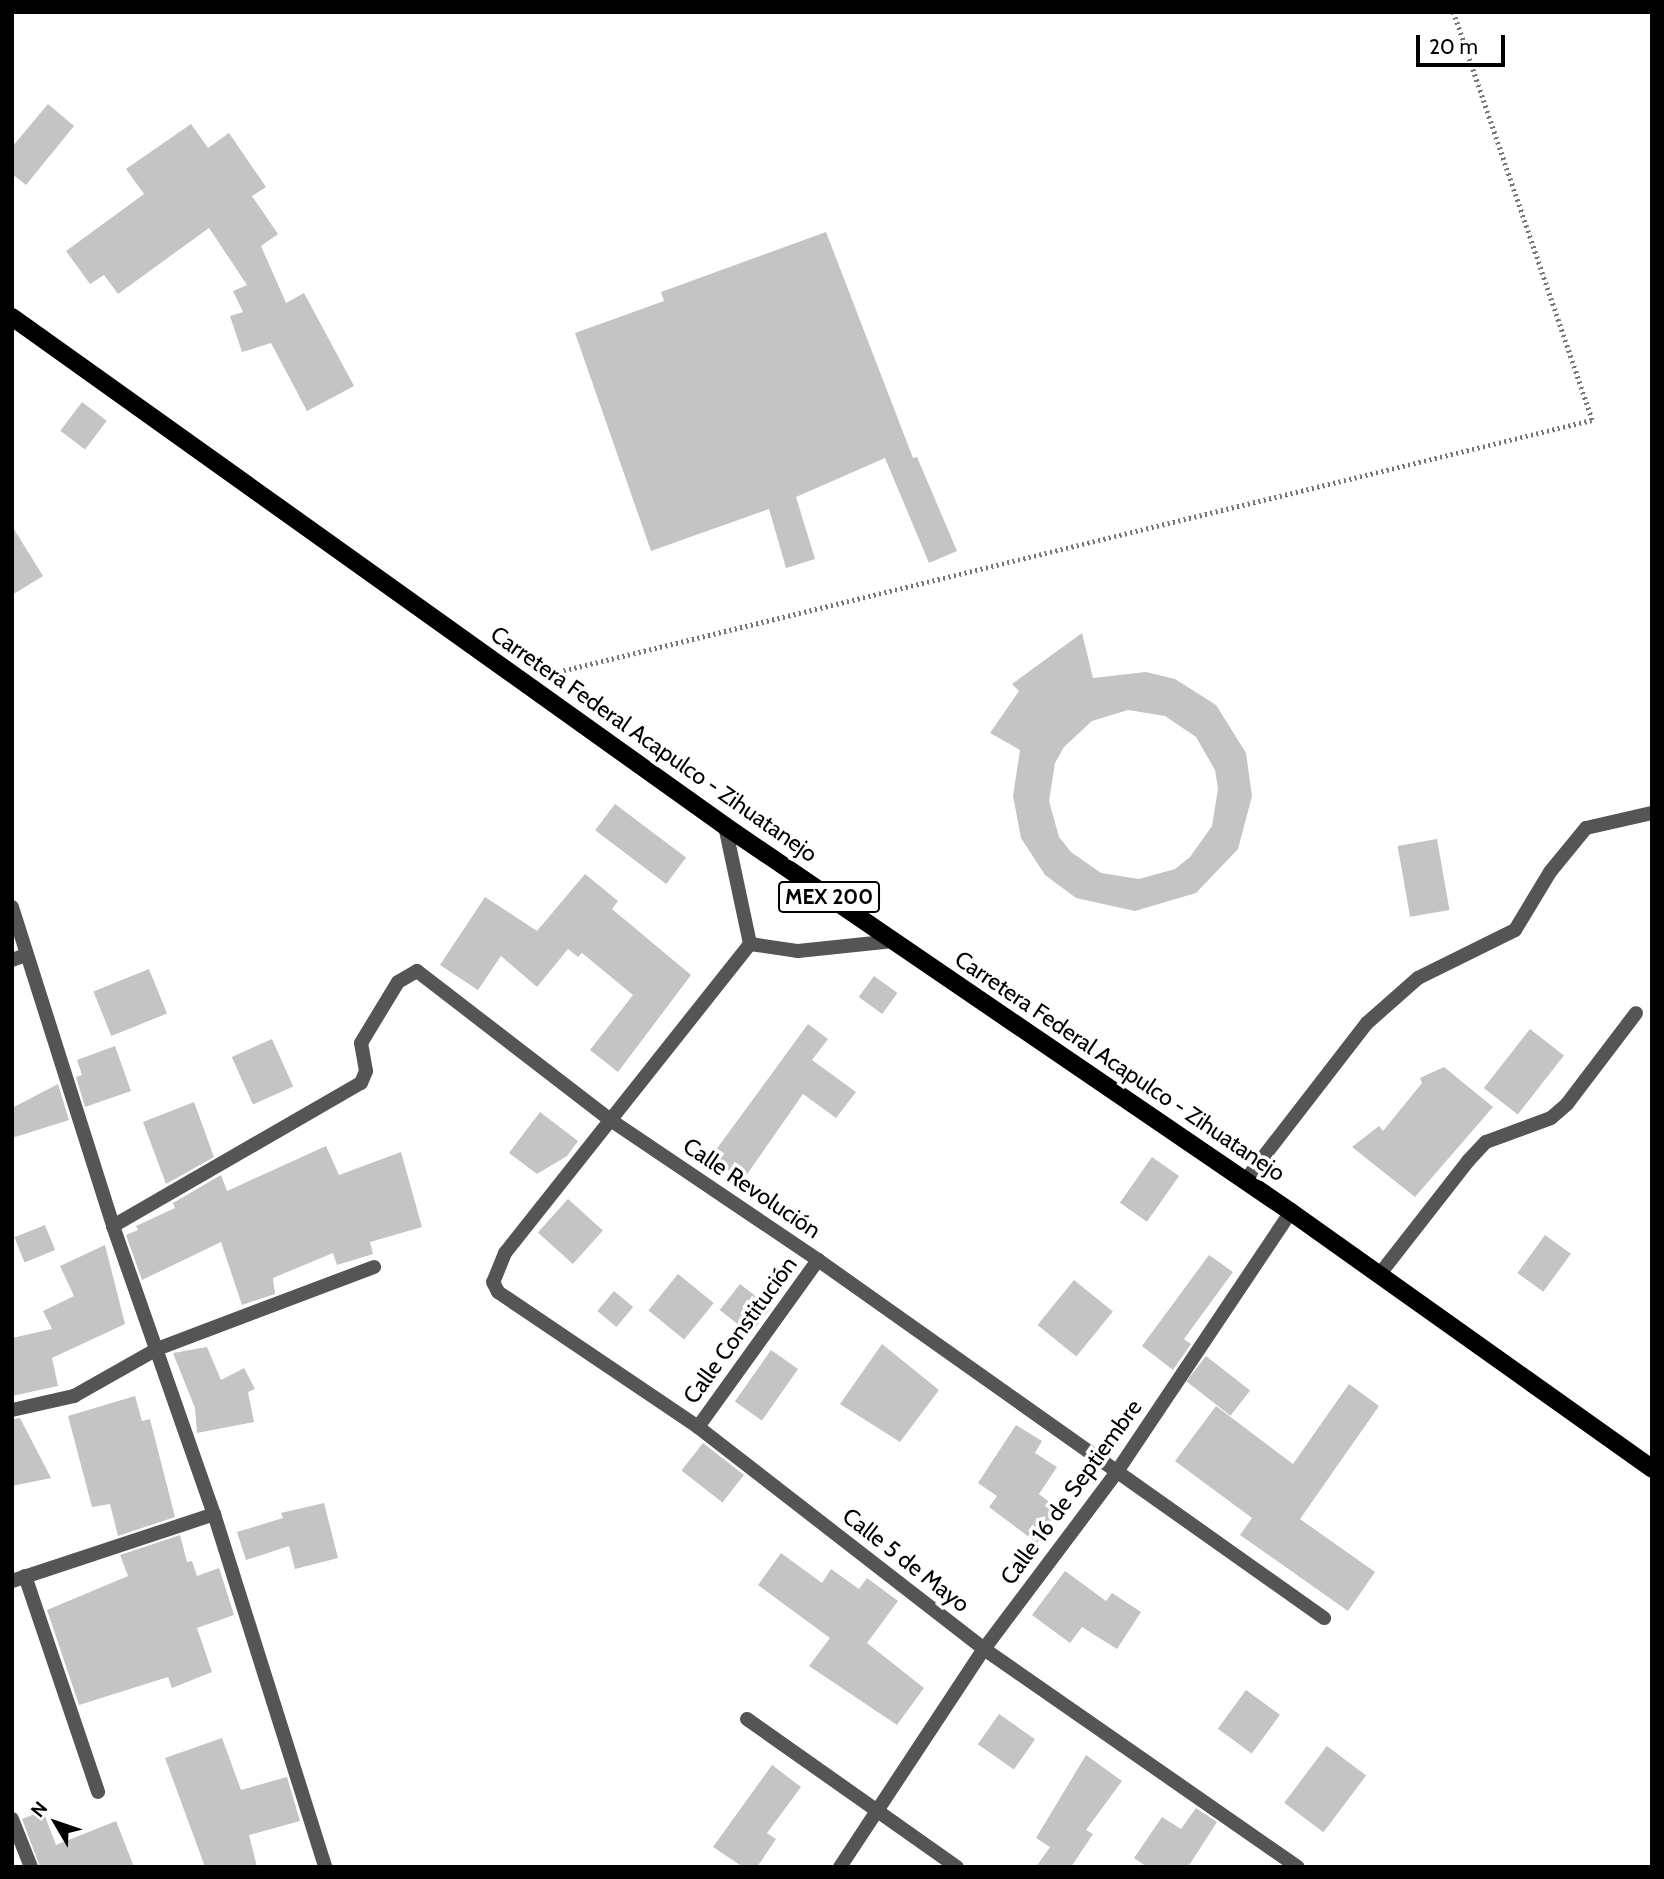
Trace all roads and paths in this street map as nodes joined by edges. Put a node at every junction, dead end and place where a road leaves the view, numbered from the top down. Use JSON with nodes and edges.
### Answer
{"nodes":[{"id":1,"x":1453,"y":12,"type":"edge"},
{"id":2,"x":12,"y":317,"type":"edge"},
{"id":3,"x":522,"y":681,"type":"junction"},
{"id":4,"x":1652,"y":813,"type":"edge"},
{"id":5,"x":725,"y":826,"type":"junction"},
{"id":6,"x":12,"y":907,"type":"edge"},
{"id":7,"x":893,"y":941,"type":"junction"},
{"id":8,"x":750,"y":944,"type":"junction"},
{"id":9,"x":19,"y":958,"type":"edge"},
{"id":10,"x":1636,"y":1013,"type":"dead end"},
{"id":11,"x":612,"y":1121,"type":"junction"},
{"id":12,"x":1244,"y":1182,"type":"junction"},
{"id":13,"x":1291,"y":1212,"type":"junction"},
{"id":14,"x":113,"y":1226,"type":"junction"},
{"id":15,"x":818,"y":1260,"type":"junction"},
{"id":16,"x":374,"y":1267,"type":"dead end"},
{"id":17,"x":1379,"y":1275,"type":"junction"},
{"id":18,"x":157,"y":1349,"type":"junction"},
{"id":19,"x":12,"y":1410,"type":"edge"},
{"id":20,"x":698,"y":1427,"type":"junction"},
{"id":21,"x":1652,"y":1469,"type":"edge"},
{"id":22,"x":1116,"y":1473,"type":"junction"},
{"id":23,"x":214,"y":1514,"type":"junction"},
{"id":24,"x":19,"y":1579,"type":"edge"},
{"id":25,"x":1324,"y":1618,"type":"dead end"},
{"id":26,"x":984,"y":1649,"type":"junction"},
{"id":27,"x":747,"y":1719,"type":"dead end"},
{"id":28,"x":98,"y":1792,"type":"dead end"},
{"id":29,"x":880,"y":1811,"type":"junction"},
{"id":30,"x":12,"y":1819,"type":"edge"},
{"id":31,"x":30,"y":1867,"type":"edge"},
{"id":32,"x":326,"y":1867,"type":"edge"},
{"id":33,"x":840,"y":1867,"type":"edge"},
{"id":34,"x":957,"y":1867,"type":"edge"},
{"id":35,"x":1298,"y":1867,"type":"edge"}],
"edges":[{"from":1,"to":3,"type":"path"},
{"from":2,"to":3,"type":"main road","name":"Carretera Federal Acapulco - Zihuatanejo","number":"MEX 200"},
{"from":3,"to":5,"type":"main road","name":"Carretera Federal Acapulco - Zihuatanejo","number":"MEX 200"},
{"from":4,"to":12,"type":"street"},
{"from":5,"to":7,"type":"main road","name":"Carretera Federal Acapulco - Zihuatanejo","number":"MEX 200"},
{"from":5,"to":8,"type":"street"},
{"from":6,"to":9,"type":"street"},
{"from":7,"to":8,"type":"street"},
{"from":7,"to":12,"type":"main road","name":"Carretera Federal Acapulco - Zihuatanejo","number":"MEX 200"},
{"from":8,"to":11,"type":"street"},
{"from":9,"to":14,"type":"street"},
{"from":10,"to":17,"type":"street"},
{"from":11,"to":14,"type":"street","name":"Calle Revolución"},
{"from":11,"to":15,"type":"street","name":"Calle Revolución"},
{"from":11,"to":20,"type":"street","name":"Calle 5 de Mayo"},
{"from":12,"to":13,"type":"main road","name":"Carretera Federal Acapulco - Zihuatanejo","number":"MEX 200"},
{"from":13,"to":17,"type":"main road","name":"Carretera Federal Acapulco - Zihuatanejo","number":"MEX 200"},
{"from":13,"to":22,"type":"street","name":"Calle 16 de Septiembre"},
{"from":14,"to":18,"type":"street"},
{"from":15,"to":20,"type":"street","name":"Calle Constitución"},
{"from":15,"to":22,"type":"street","name":"Calle Revolución"},
{"from":16,"to":18,"type":"street"},
{"from":17,"to":21,"type":"main road","name":"Carretera Federal Acapulco - Zihuatanejo","number":"MEX 200"},
{"from":18,"to":19,"type":"street"},
{"from":18,"to":23,"type":"street"},
{"from":20,"to":26,"type":"street","name":"Calle 5 de Mayo"},
{"from":22,"to":25,"type":"street","name":"Calle Revolución"},
{"from":22,"to":26,"type":"street","name":"Calle 16 de Septiembre"},
{"from":23,"to":24,"type":"street"},
{"from":23,"to":32,"type":"street"},
{"from":24,"to":28,"type":"street"},
{"from":26,"to":29,"type":"street","name":"Calle 16 de Septiembre"},
{"from":26,"to":35,"type":"street","name":"Calle 5 de Mayo"},
{"from":27,"to":29,"type":"street"},
{"from":29,"to":33,"type":"street","name":"Calle 16 de Septiembre"},
{"from":29,"to":34,"type":"street"},
{"from":30,"to":31,"type":"street"}]}
